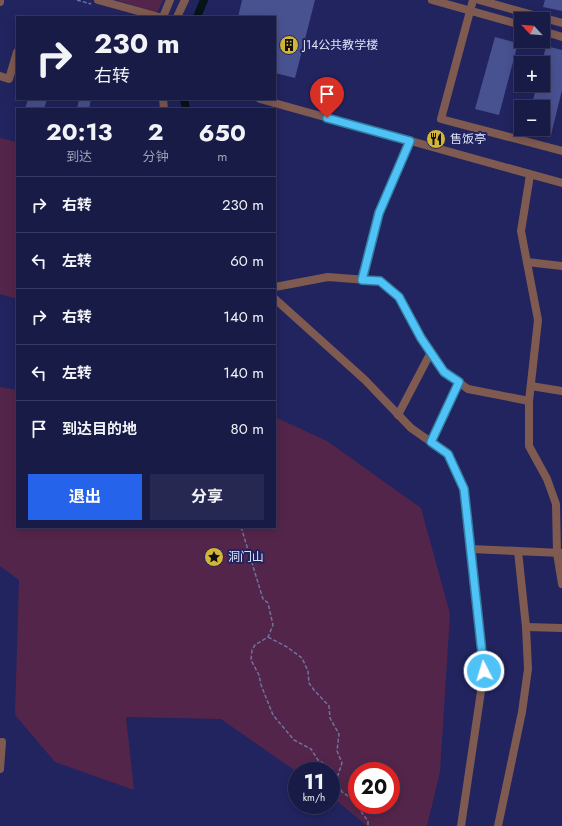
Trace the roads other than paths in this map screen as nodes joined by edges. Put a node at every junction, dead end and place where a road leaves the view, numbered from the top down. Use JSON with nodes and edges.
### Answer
{"nodes":[{"id":1,"x":98,"y":0,"type":"edge"},
{"id":2,"x":170,"y":0,"type":"edge"},
{"id":3,"x":185,"y":0,"type":"edge"},
{"id":4,"x":432,"y":0,"type":"edge"},
{"id":5,"x":473,"y":0,"type":"edge"},
{"id":6,"x":479,"y":0,"type":"edge"},
{"id":7,"x":470,"y":11,"type":"junction"},
{"id":8,"x":155,"y":16,"type":"edge"},
{"id":9,"x":163,"y":16,"type":"edge"},
{"id":10,"x":177,"y":16,"type":"edge"},
{"id":11,"x":562,"y":22,"type":"edge"},
{"id":12,"x":514,"y":23,"type":"edge"},
{"id":13,"x":550,"y":33,"type":"edge"},
{"id":14,"x":562,"y":37,"type":"edge"},
{"id":15,"x":16,"y":55,"type":"edge"},
{"id":16,"x":0,"y":76,"type":"edge"},
{"id":17,"x":264,"y":100,"type":"edge"},
{"id":18,"x":410,"y":141,"type":"junction"},
{"id":19,"x":562,"y":151,"type":"edge"},
{"id":20,"x":530,"y":175,"type":"junction"},
{"id":21,"x":562,"y":183,"type":"edge"},
{"id":22,"x":527,"y":262,"type":"junction"},
{"id":23,"x":562,"y":266,"type":"edge"},
{"id":24,"x":362,"y":280,"type":"junction"},
{"id":25,"x":276,"y":287,"type":"edge"},
{"id":26,"x":276,"y":301,"type":"edge"},
{"id":27,"x":431,"y":352,"type":"junction"},
{"id":28,"x":459,"y":382,"type":"junction"},
{"id":29,"x":531,"y":386,"type":"junction"},
{"id":30,"x":562,"y":391,"type":"edge"},
{"id":31,"x":529,"y":401,"type":"junction"},
{"id":32,"x":398,"y":415,"type":"junction"},
{"id":33,"x":431,"y":442,"type":"junction"},
{"id":34,"x":471,"y":549,"type":"junction"},
{"id":35,"x":518,"y":551,"type":"junction"},
{"id":36,"x":560,"y":553,"type":"edge"},
{"id":37,"x":562,"y":584,"type":"edge"},
{"id":38,"x":526,"y":627,"type":"junction"},
{"id":39,"x":562,"y":628,"type":"edge"},
{"id":40,"x":2,"y":742,"type":"dead end"},
{"id":41,"x":0,"y":769,"type":"edge"},
{"id":42,"x":461,"y":826,"type":"edge"},
{"id":43,"x":498,"y":826,"type":"edge"}],
"edges":[{"from":1,"to":8,"type":"lane"},
{"from":2,"to":9,"type":"lane"},
{"from":3,"to":10,"type":"lane"},
{"from":4,"to":7,"type":"lane"},
{"from":5,"to":7,"type":"lane"},
{"from":6,"to":11,"type":"lane"},
{"from":7,"to":12,"type":"lane"},
{"from":7,"to":19,"type":"lane"},
{"from":13,"to":14,"type":"lane"},
{"from":15,"to":16,"type":"lane"},
{"from":17,"to":18,"type":"lane"},
{"from":18,"to":20,"type":"lane"},
{"from":18,"to":24,"type":"lane"},
{"from":20,"to":21,"type":"lane"},
{"from":20,"to":22,"type":"lane"},
{"from":22,"to":23,"type":"lane"},
{"from":22,"to":29,"type":"lane"},
{"from":24,"to":25,"type":"lane"},
{"from":24,"to":27,"type":"lane"},
{"from":26,"to":32,"type":"lane"},
{"from":27,"to":28,"type":"lane"},
{"from":27,"to":32,"type":"lane"},
{"from":28,"to":31,"type":"lane"},
{"from":28,"to":33,"type":"lane"},
{"from":29,"to":30,"type":"lane"},
{"from":29,"to":31,"type":"lane"},
{"from":31,"to":36,"type":"lane"},
{"from":32,"to":33,"type":"lane"},
{"from":33,"to":34,"type":"lane"},
{"from":34,"to":35,"type":"lane"},
{"from":34,"to":42,"type":"lane"},
{"from":35,"to":36,"type":"lane"},
{"from":35,"to":38,"type":"lane"},
{"from":36,"to":37,"type":"lane"},
{"from":38,"to":39,"type":"lane"},
{"from":38,"to":43,"type":"lane"},
{"from":40,"to":41,"type":"lane"}]}
